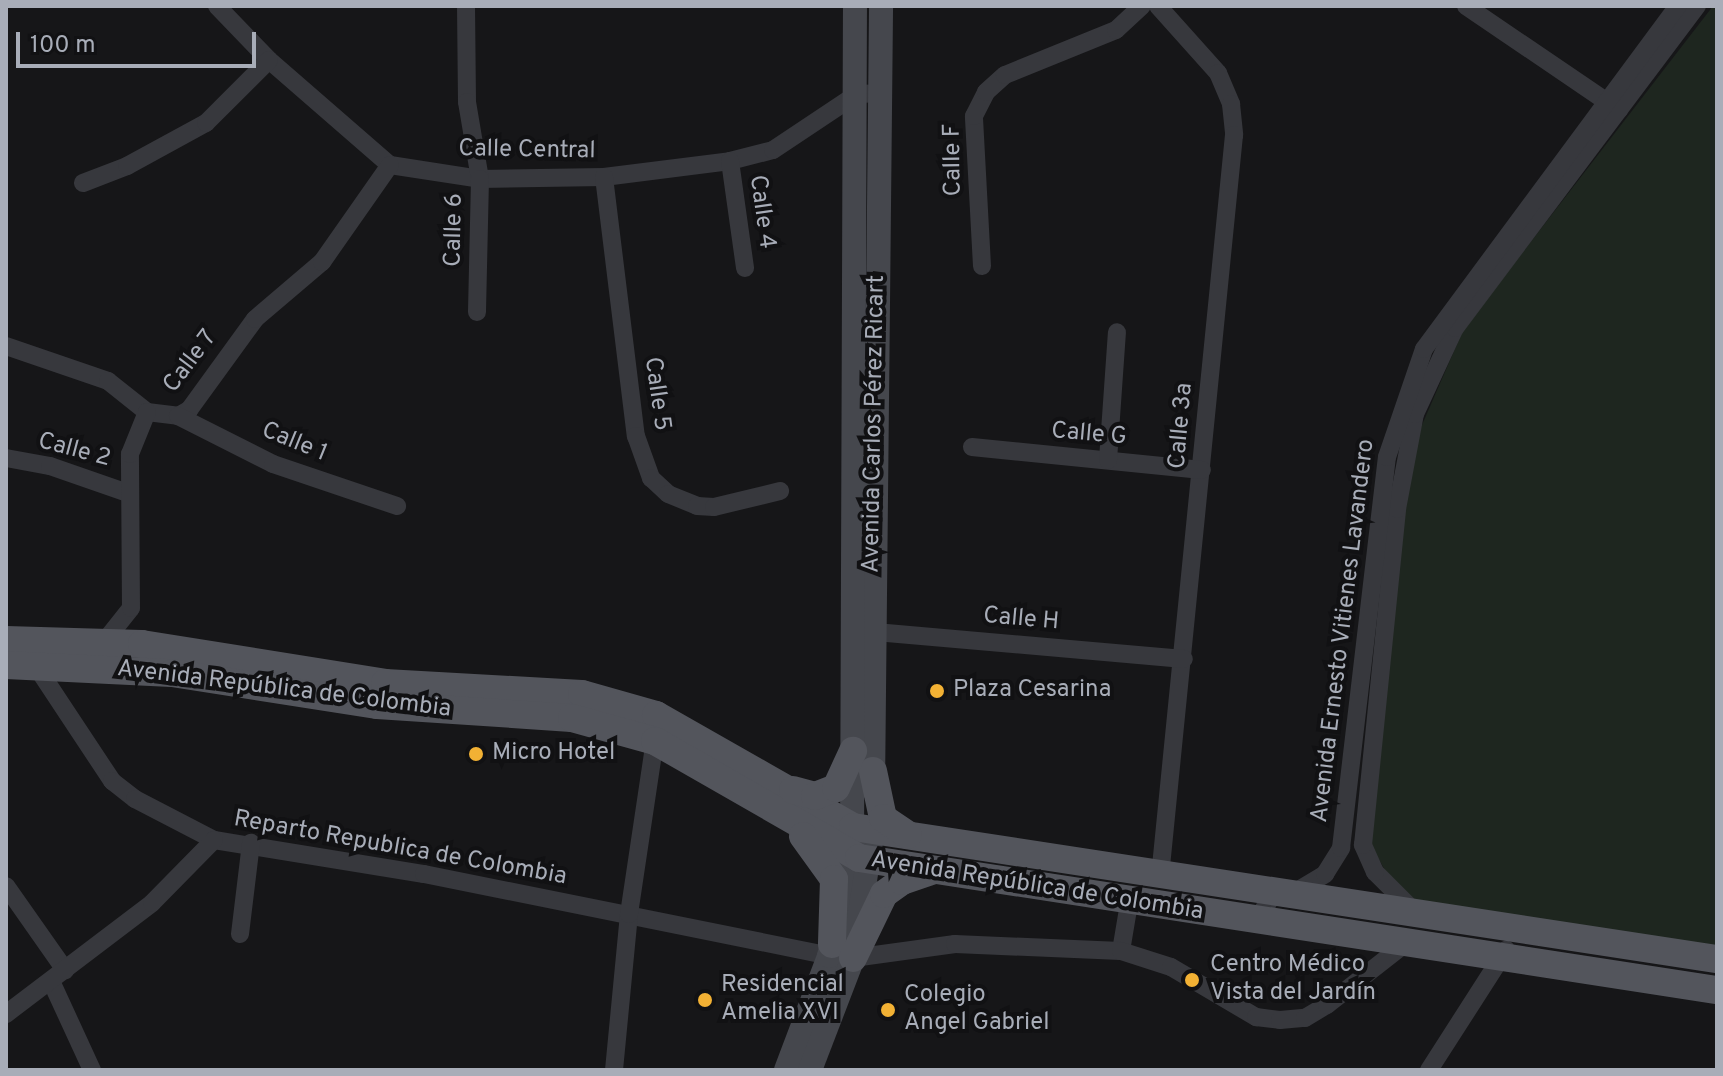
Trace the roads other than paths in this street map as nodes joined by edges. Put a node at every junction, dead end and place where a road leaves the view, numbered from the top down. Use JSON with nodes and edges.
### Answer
{"nodes":[{"id":1,"x":217,"y":6,"type":"edge"},
{"id":2,"x":466,"y":6,"type":"edge"},
{"id":3,"x":855,"y":6,"type":"edge"},
{"id":4,"x":881,"y":6,"type":"edge"},
{"id":5,"x":1142,"y":6,"type":"edge"},
{"id":6,"x":1158,"y":6,"type":"edge"},
{"id":7,"x":1466,"y":6,"type":"edge"},
{"id":8,"x":1678,"y":6,"type":"edge"},
{"id":9,"x":1697,"y":6,"type":"edge"},
{"id":10,"x":269,"y":60,"type":"junction"},
{"id":11,"x":868,"y":94,"type":"junction"},
{"id":12,"x":1615,"y":108,"type":"junction"},
{"id":13,"x":730,"y":161,"type":"junction"},
{"id":14,"x":390,"y":165,"type":"junction"},
{"id":15,"x":604,"y":177,"type":"junction"},
{"id":16,"x":480,"y":179,"type":"junction"},
{"id":17,"x":83,"y":183,"type":"dead end"},
{"id":18,"x":982,"y":266,"type":"dead end"},
{"id":19,"x":745,"y":268,"type":"dead end"},
{"id":20,"x":477,"y":312,"type":"dead end"},
{"id":21,"x":1117,"y":332,"type":"dead end"},
{"id":22,"x":6,"y":346,"type":"edge"},
{"id":23,"x":147,"y":412,"type":"junction"},
{"id":24,"x":178,"y":416,"type":"junction"},
{"id":25,"x":972,"y":447,"type":"dead end"},
{"id":26,"x":6,"y":458,"type":"edge"},
{"id":27,"x":1108,"y":460,"type":"junction"},
{"id":28,"x":1202,"y":470,"type":"junction"},
{"id":29,"x":780,"y":491,"type":"dead end"},
{"id":30,"x":128,"y":493,"type":"junction"},
{"id":31,"x":397,"y":506,"type":"dead end"},
{"id":32,"x":863,"y":631,"type":"junction"},
{"id":33,"x":6,"y":640,"type":"edge"},
{"id":34,"x":104,"y":642,"type":"junction"},
{"id":35,"x":1372,"y":654,"type":"junction"},
{"id":36,"x":1184,"y":659,"type":"junction"},
{"id":37,"x":6,"y":665,"type":"edge"},
{"id":38,"x":36,"y":666,"type":"junction"},
{"id":39,"x":655,"y":741,"type":"junction"},
{"id":40,"x":853,"y":751,"type":"junction"},
{"id":41,"x":873,"y":771,"type":"junction"},
{"id":42,"x":785,"y":801,"type":"junction"},
{"id":43,"x":912,"y":837,"type":"junction"},
{"id":44,"x":214,"y":840,"type":"junction"},
{"id":45,"x":862,"y":842,"type":"junction"},
{"id":46,"x":251,"y":843,"type":"junction"},
{"id":47,"x":935,"y":870,"type":"junction"},
{"id":48,"x":1160,"y":876,"type":"junction"},
{"id":49,"x":6,"y":886,"type":"edge"},
{"id":50,"x":1274,"y":894,"type":"junction"},
{"id":51,"x":1129,"y":903,"type":"junction"},
{"id":52,"x":1413,"y":913,"type":"junction"},
{"id":53,"x":629,"y":914,"type":"junction"},
{"id":54,"x":1255,"y":922,"type":"junction"},
{"id":55,"x":1522,"y":929,"type":"junction"},
{"id":56,"x":240,"y":934,"type":"dead end"},
{"id":57,"x":1410,"y":944,"type":"junction"},
{"id":58,"x":1121,"y":951,"type":"junction"},
{"id":59,"x":838,"y":953,"type":"junction"},
{"id":60,"x":1498,"y":959,"type":"junction"},
{"id":61,"x":1717,"y":959,"type":"edge"},
{"id":62,"x":58,"y":975,"type":"junction"},
{"id":63,"x":1717,"y":990,"type":"edge"},
{"id":64,"x":6,"y":1014,"type":"edge"},
{"id":65,"x":92,"y":1070,"type":"edge"},
{"id":66,"x":614,"y":1070,"type":"edge"},
{"id":67,"x":786,"y":1070,"type":"edge"},
{"id":68,"x":810,"y":1070,"type":"edge"},
{"id":69,"x":1429,"y":1070,"type":"edge"}],
"edges":[{"from":1,"to":10,"type":"street"},
{"from":2,"to":16,"type":"street","name":"Calle 6"},
{"from":3,"to":11,"type":"main road","name":"Avenida Carlos Pérez Ricart"},
{"from":4,"to":11,"type":"main road","name":"Avenida Carlos Pérez Ricart"},
{"from":5,"to":18,"type":"street","name":"Calle F"},
{"from":6,"to":28,"type":"street","name":"Calle 3a"},
{"from":7,"to":12,"type":"street"},
{"from":8,"to":12,"type":"street","name":"Avenida Ernesto Vitienes Lavandero"},
{"from":9,"to":12,"type":"street","name":"Avenida Ernesto Vitienes Lavandero"},
{"from":10,"to":14,"type":"street"},
{"from":10,"to":17,"type":"street"},
{"from":11,"to":13,"type":"street","name":"Calle Central"},
{"from":11,"to":32,"type":"main road","name":"Avenida Carlos Pérez Ricart"},
{"from":12,"to":35,"type":"street","name":"Avenida Ernesto Vitienes Lavandero"},
{"from":13,"to":15,"type":"street","name":"Calle Central"},
{"from":13,"to":19,"type":"street","name":"Calle 4"},
{"from":14,"to":16,"type":"street","name":"Calle Central"},
{"from":14,"to":24,"type":"street","name":"Calle 7"},
{"from":15,"to":16,"type":"street","name":"Calle Central"},
{"from":15,"to":29,"type":"street","name":"Calle 5"},
{"from":16,"to":20,"type":"street","name":"Calle 6"},
{"from":21,"to":27,"type":"street"},
{"from":22,"to":23,"type":"street"},
{"from":23,"to":24,"type":"street","name":"Calle 7"},
{"from":23,"to":30,"type":"street","name":"Calle 7"},
{"from":24,"to":31,"type":"street","name":"Calle 1"},
{"from":25,"to":27,"type":"street","name":"Calle G"},
{"from":26,"to":30,"type":"street","name":"Calle 2"},
{"from":27,"to":28,"type":"street","name":"Calle G"},
{"from":28,"to":36,"type":"street","name":"Calle 3a"},
{"from":30,"to":34,"type":"street","name":"Calle 7"},
{"from":32,"to":36,"type":"street","name":"Calle H"},
{"from":32,"to":40,"type":"main road","name":"Avenida Carlos Pérez Ricart"},
{"from":32,"to":41,"type":"main road","name":"Avenida Carlos Pérez Ricart"},
{"from":33,"to":34,"type":"main road","name":"Avenida República de Colombia"},
{"from":34,"to":42,"type":"main road","name":"Avenida República de Colombia"},
{"from":35,"to":50,"type":"street","name":"Avenida Ernesto Vitienes Lavandero"},
{"from":35,"to":52,"type":"street","name":"Avenida Ernesto Vitienes Lavandero"},
{"from":36,"to":48,"type":"street","name":"Calle 3a"},
{"from":37,"to":38,"type":"main road","name":"Avenida República de Colombia"},
{"from":38,"to":39,"type":"main road","name":"Avenida República de Colombia"},
{"from":38,"to":44,"type":"street","name":"Reparto Republica de Colombia"},
{"from":39,"to":42,"type":"main road","name":"Avenida República de Colombia"},
{"from":39,"to":53,"type":"street"},
{"from":40,"to":42,"type":"main road"},
{"from":40,"to":45,"type":"main road","name":"Avenida Carlos Pérez Ricart"},
{"from":41,"to":43,"type":"main road"},
{"from":41,"to":45,"type":"main road","name":"Avenida Carlos Pérez Ricart"},
{"from":42,"to":45,"type":"main road","name":"Avenida República de Colombia"},
{"from":42,"to":59,"type":"main road"},
{"from":43,"to":45,"type":"main road","name":"Avenida República de Colombia"},
{"from":43,"to":48,"type":"main road","name":"Avenida República de Colombia"},
{"from":44,"to":46,"type":"street","name":"Reparto Republica de Colombia"},
{"from":44,"to":62,"type":"street"},
{"from":45,"to":47,"type":"main road","name":"Avenida República de Colombia"},
{"from":45,"to":59,"type":"main road"},
{"from":46,"to":53,"type":"street","name":"Reparto Republica de Colombia"},
{"from":46,"to":56,"type":"street"},
{"from":47,"to":51,"type":"main road","name":"Avenida República de Colombia"},
{"from":47,"to":59,"type":"main road"},
{"from":48,"to":50,"type":"main road","name":"Avenida República de Colombia"},
{"from":49,"to":62,"type":"street"},
{"from":50,"to":52,"type":"main road","name":"Avenida República de Colombia"},
{"from":50,"to":54,"type":"street"},
{"from":51,"to":54,"type":"main road","name":"Avenida República de Colombia"},
{"from":51,"to":58,"type":"street"},
{"from":52,"to":55,"type":"main road","name":"Avenida República de Colombia"},
{"from":52,"to":57,"type":"street"},
{"from":53,"to":59,"type":"street","name":"Reparto Republica de Colombia"},
{"from":53,"to":66,"type":"street"},
{"from":54,"to":57,"type":"main road","name":"Avenida República de Colombia"},
{"from":55,"to":60,"type":"street"},
{"from":55,"to":61,"type":"main road","name":"Avenida República de Colombia"},
{"from":57,"to":58,"type":"street","name":"Reparto Republica de Colombia"},
{"from":57,"to":60,"type":"main road","name":"Avenida República de Colombia"},
{"from":58,"to":59,"type":"street","name":"Reparto Republica de Colombia"},
{"from":59,"to":67,"type":"main road"},
{"from":59,"to":68,"type":"main road"},
{"from":60,"to":63,"type":"main road","name":"Avenida República de Colombia"},
{"from":60,"to":69,"type":"street"},
{"from":62,"to":64,"type":"street"},
{"from":62,"to":65,"type":"street"}]}
